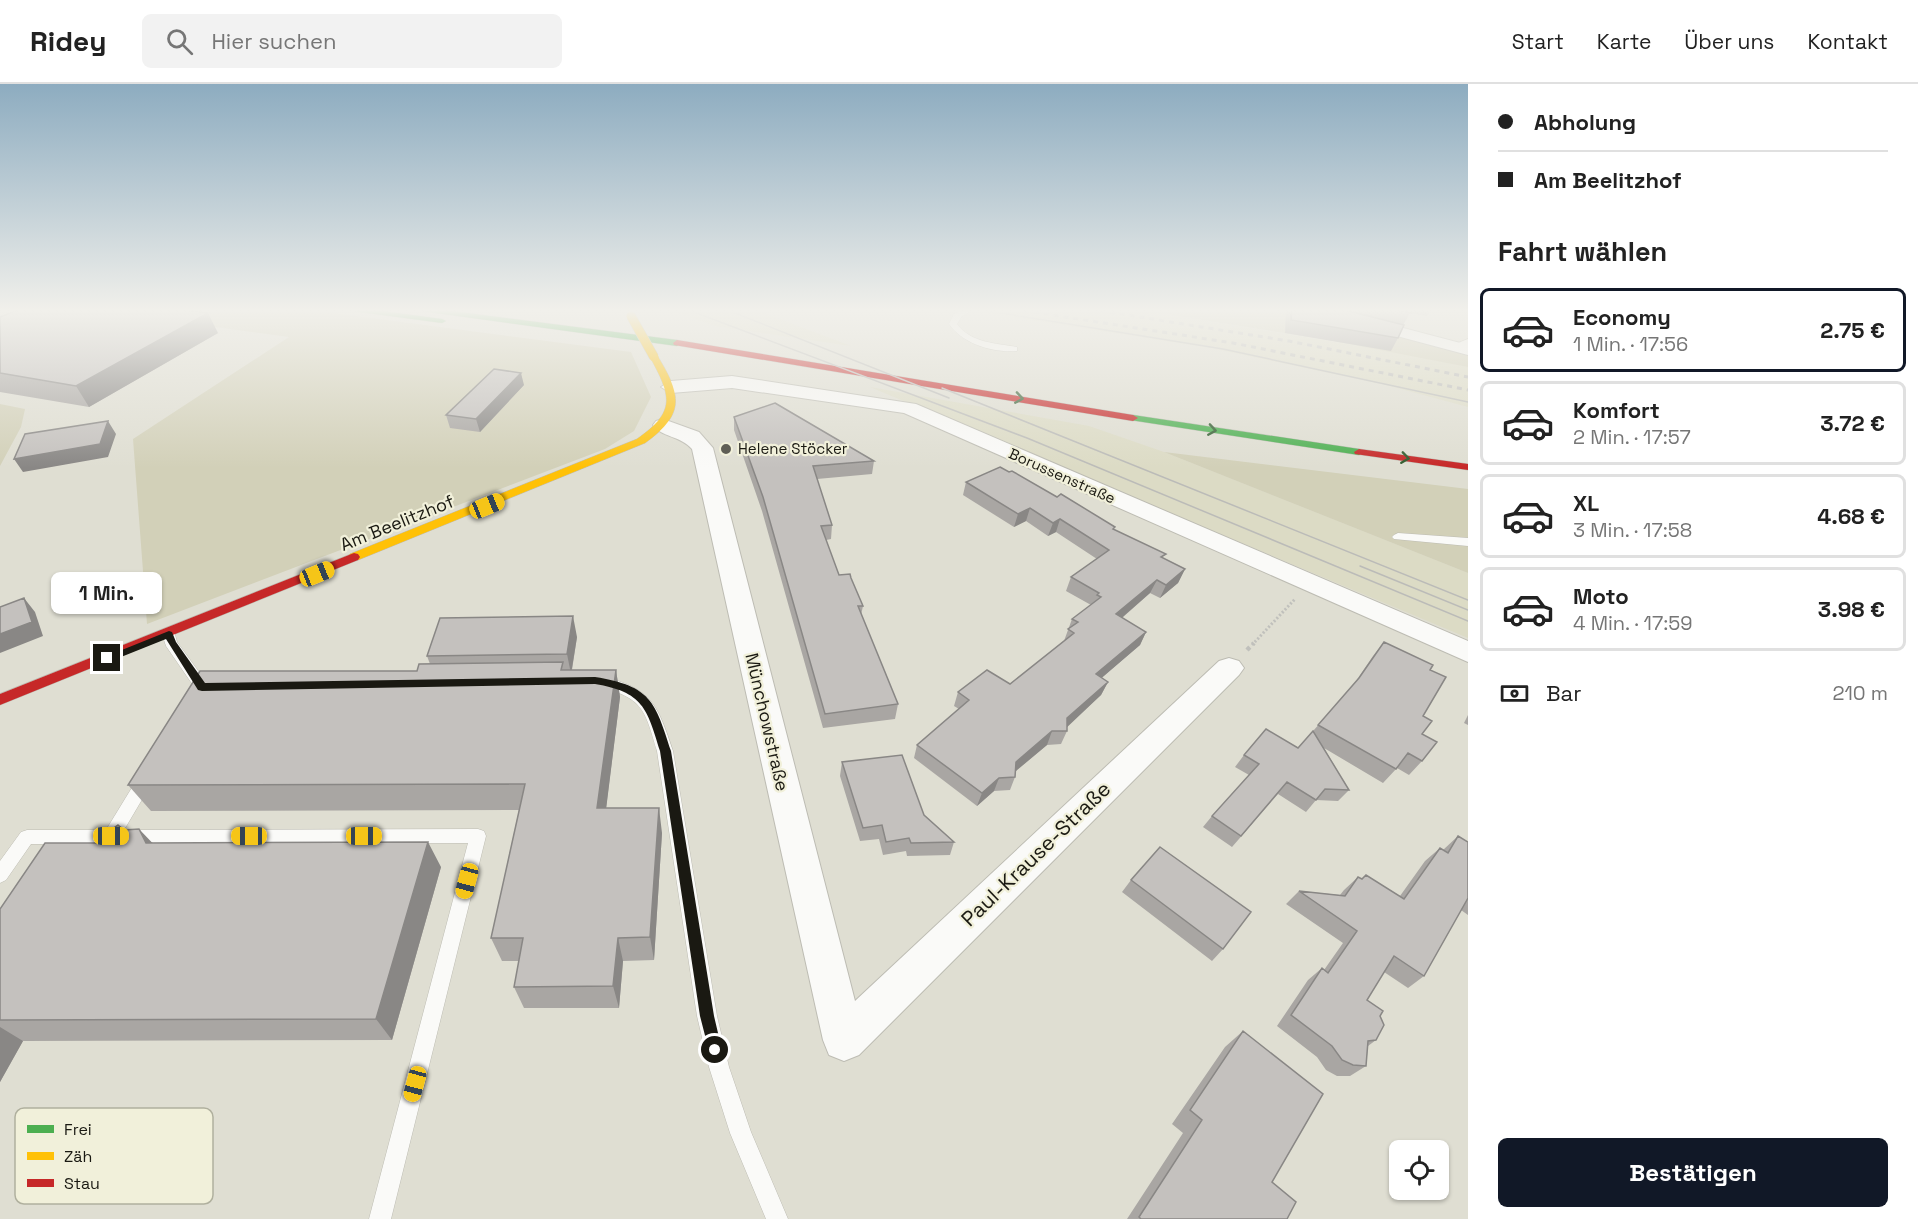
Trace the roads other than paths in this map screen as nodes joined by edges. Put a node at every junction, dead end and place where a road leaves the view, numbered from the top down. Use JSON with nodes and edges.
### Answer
{"nodes":[{"id":1,"x":657,"y":362,"type":"edge"},
{"id":2,"x":795,"y":362,"type":"edge"},
{"id":3,"x":671,"y":387,"type":"junction"},
{"id":4,"x":663,"y":425,"type":"junction"},
{"id":5,"x":1468,"y":467,"type":"edge"},
{"id":6,"x":1398,"y":537,"type":"dead end"},
{"id":7,"x":1468,"y":542,"type":"edge"},
{"id":8,"x":169,"y":634,"type":"junction"},
{"id":9,"x":1468,"y":652,"type":"edge"},
{"id":10,"x":1229,"y":668,"type":"road end"},
{"id":11,"x":583,"y":681,"type":"edge"},
{"id":12,"x":204,"y":690,"type":"edge"},
{"id":13,"x":0,"y":700,"type":"edge"},
{"id":14,"x":153,"y":767,"type":"edge"},
{"id":15,"x":111,"y":836,"type":"junction"},
{"id":16,"x":0,"y":875,"type":"edge"},
{"id":17,"x":844,"y":1040,"type":"joint"},
{"id":18,"x":380,"y":1219,"type":"edge"},
{"id":19,"x":777,"y":1219,"type":"edge"}],
"edges":[{"from":1,"to":3,"type":"main road","bridge":true},
{"from":2,"to":5,"type":"main road","one_way":true},
{"from":3,"to":4,"type":"main road"},
{"from":3,"to":9,"type":"street","name":"Borussenstraße"},
{"from":4,"to":8,"type":"main road","name":"Am Beelitzhof"},
{"from":4,"to":17,"type":"street","name":"Münchowstraße"},
{"from":6,"to":7,"type":"lane"},
{"from":8,"to":12,"type":"lane"},
{"from":8,"to":13,"type":"main road","name":"Am Beelitzhof"},
{"from":10,"to":17,"type":"street","name":"Paul-Krause-Straße"},
{"from":11,"to":19,"type":"lane"},
{"from":14,"to":15,"type":"lane"},
{"from":15,"to":16,"type":"lane"},
{"from":15,"to":18,"type":"lane"}]}
